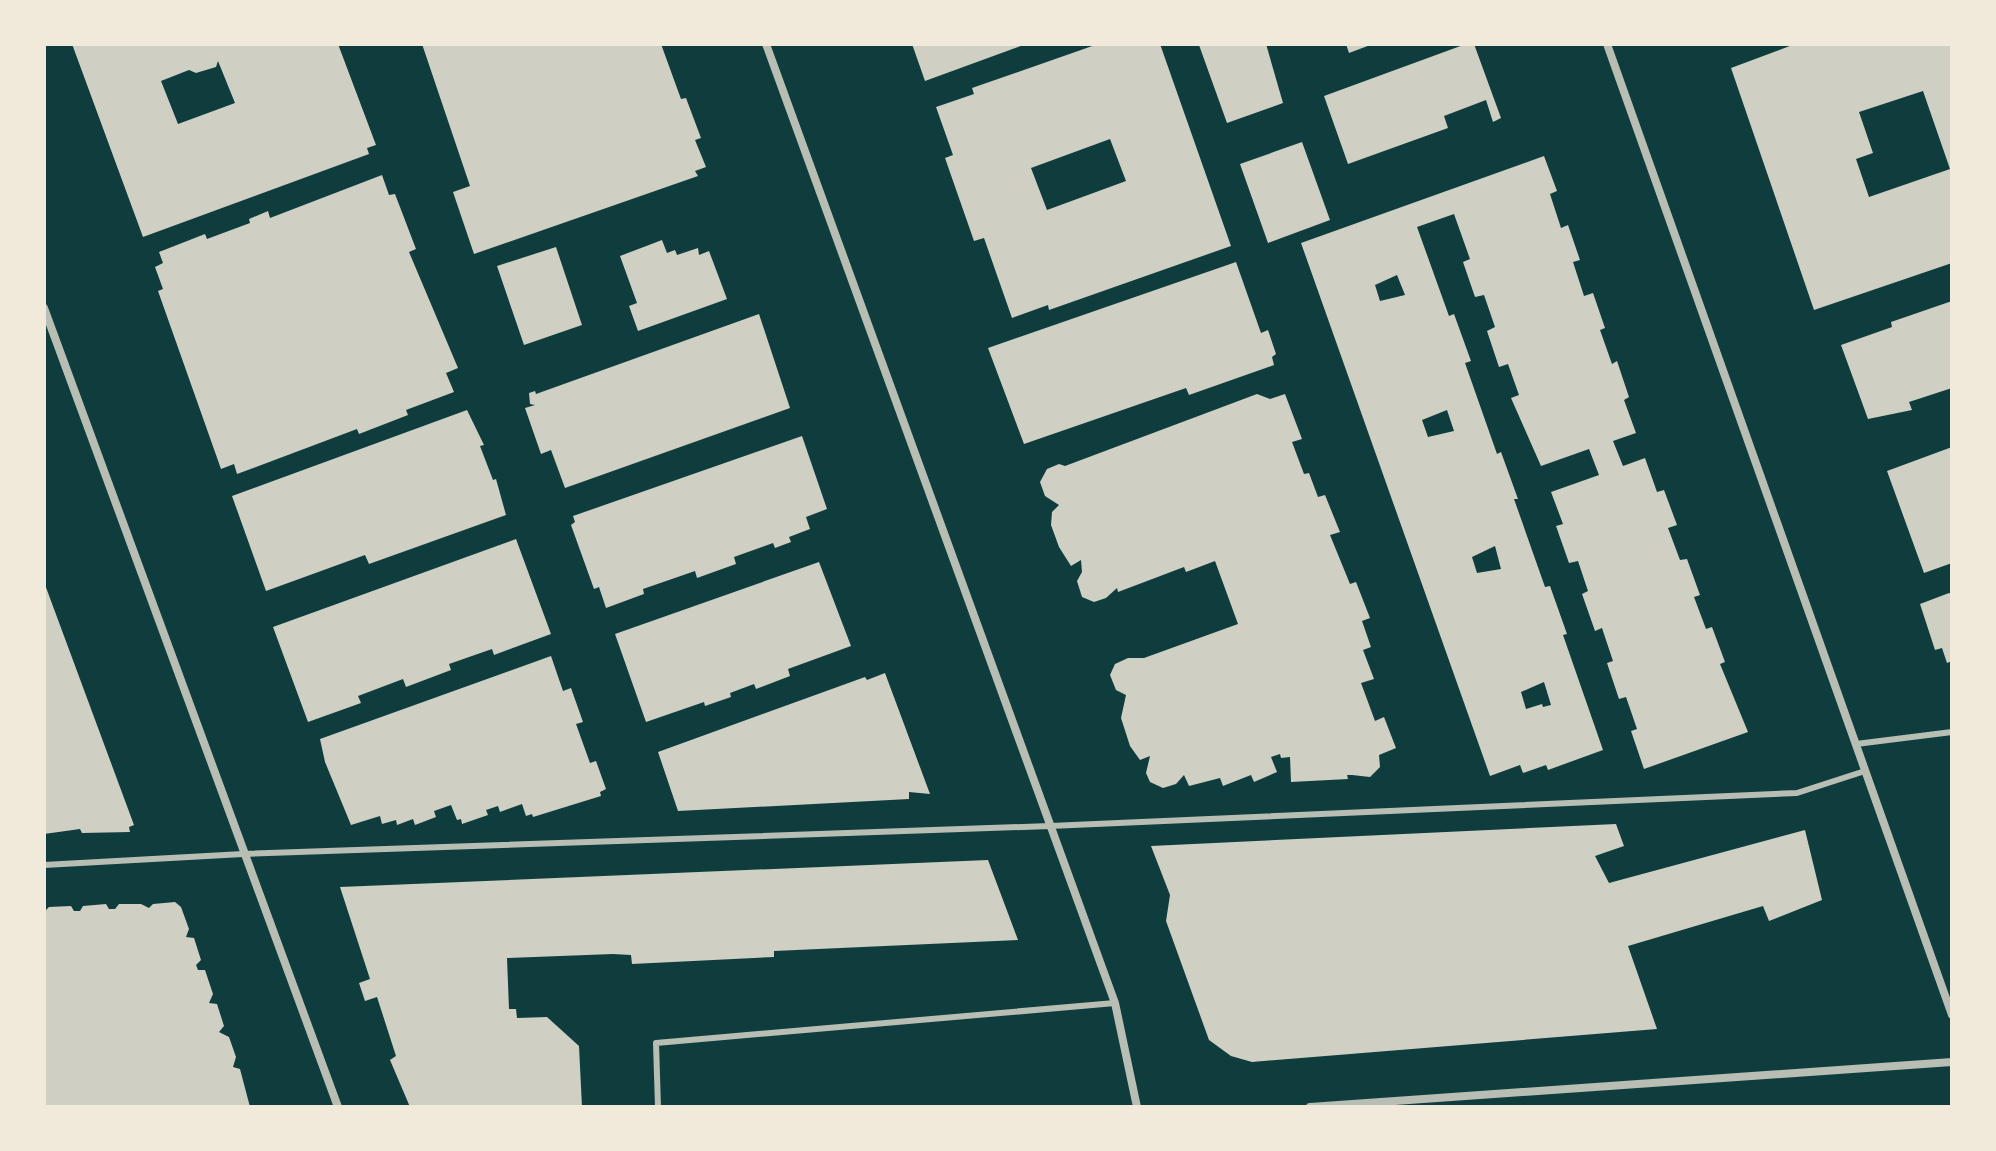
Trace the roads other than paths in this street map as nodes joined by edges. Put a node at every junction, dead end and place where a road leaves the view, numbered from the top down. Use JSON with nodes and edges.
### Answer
{"nodes":[{"id":1,"x":766,"y":44,"type":"edge"},
{"id":2,"x":1607,"y":44,"type":"edge"},
{"id":3,"x":44,"y":308,"type":"edge"},
{"id":4,"x":1952,"y":732,"type":"edge"},
{"id":5,"x":1856,"y":744,"type":"junction"},
{"id":6,"x":1865,"y":771,"type":"junction"},
{"id":7,"x":1050,"y":826,"type":"junction"},
{"id":8,"x":243,"y":854,"type":"junction"},
{"id":9,"x":44,"y":865,"type":"edge"},
{"id":10,"x":1115,"y":1003,"type":"junction"},
{"id":11,"x":1952,"y":1015,"type":"edge"},
{"id":12,"x":1952,"y":1062,"type":"edge"},
{"id":13,"x":338,"y":1107,"type":"edge"},
{"id":14,"x":658,"y":1107,"type":"edge"},
{"id":15,"x":1137,"y":1107,"type":"edge"},
{"id":16,"x":1310,"y":1107,"type":"edge"}],
"edges":[{"from":1,"to":7,"type":"street"},
{"from":2,"to":5,"type":"street"},
{"from":3,"to":8,"type":"street"},
{"from":4,"to":5,"type":"lane"},
{"from":5,"to":6,"type":"street"},
{"from":6,"to":7,"type":"lane"},
{"from":6,"to":11,"type":"street"},
{"from":7,"to":8,"type":"lane"},
{"from":7,"to":10,"type":"street"},
{"from":8,"to":9,"type":"lane"},
{"from":8,"to":13,"type":"street"},
{"from":10,"to":14,"type":"lane"},
{"from":10,"to":15,"type":"street"},
{"from":12,"to":16,"type":"street"}]}
